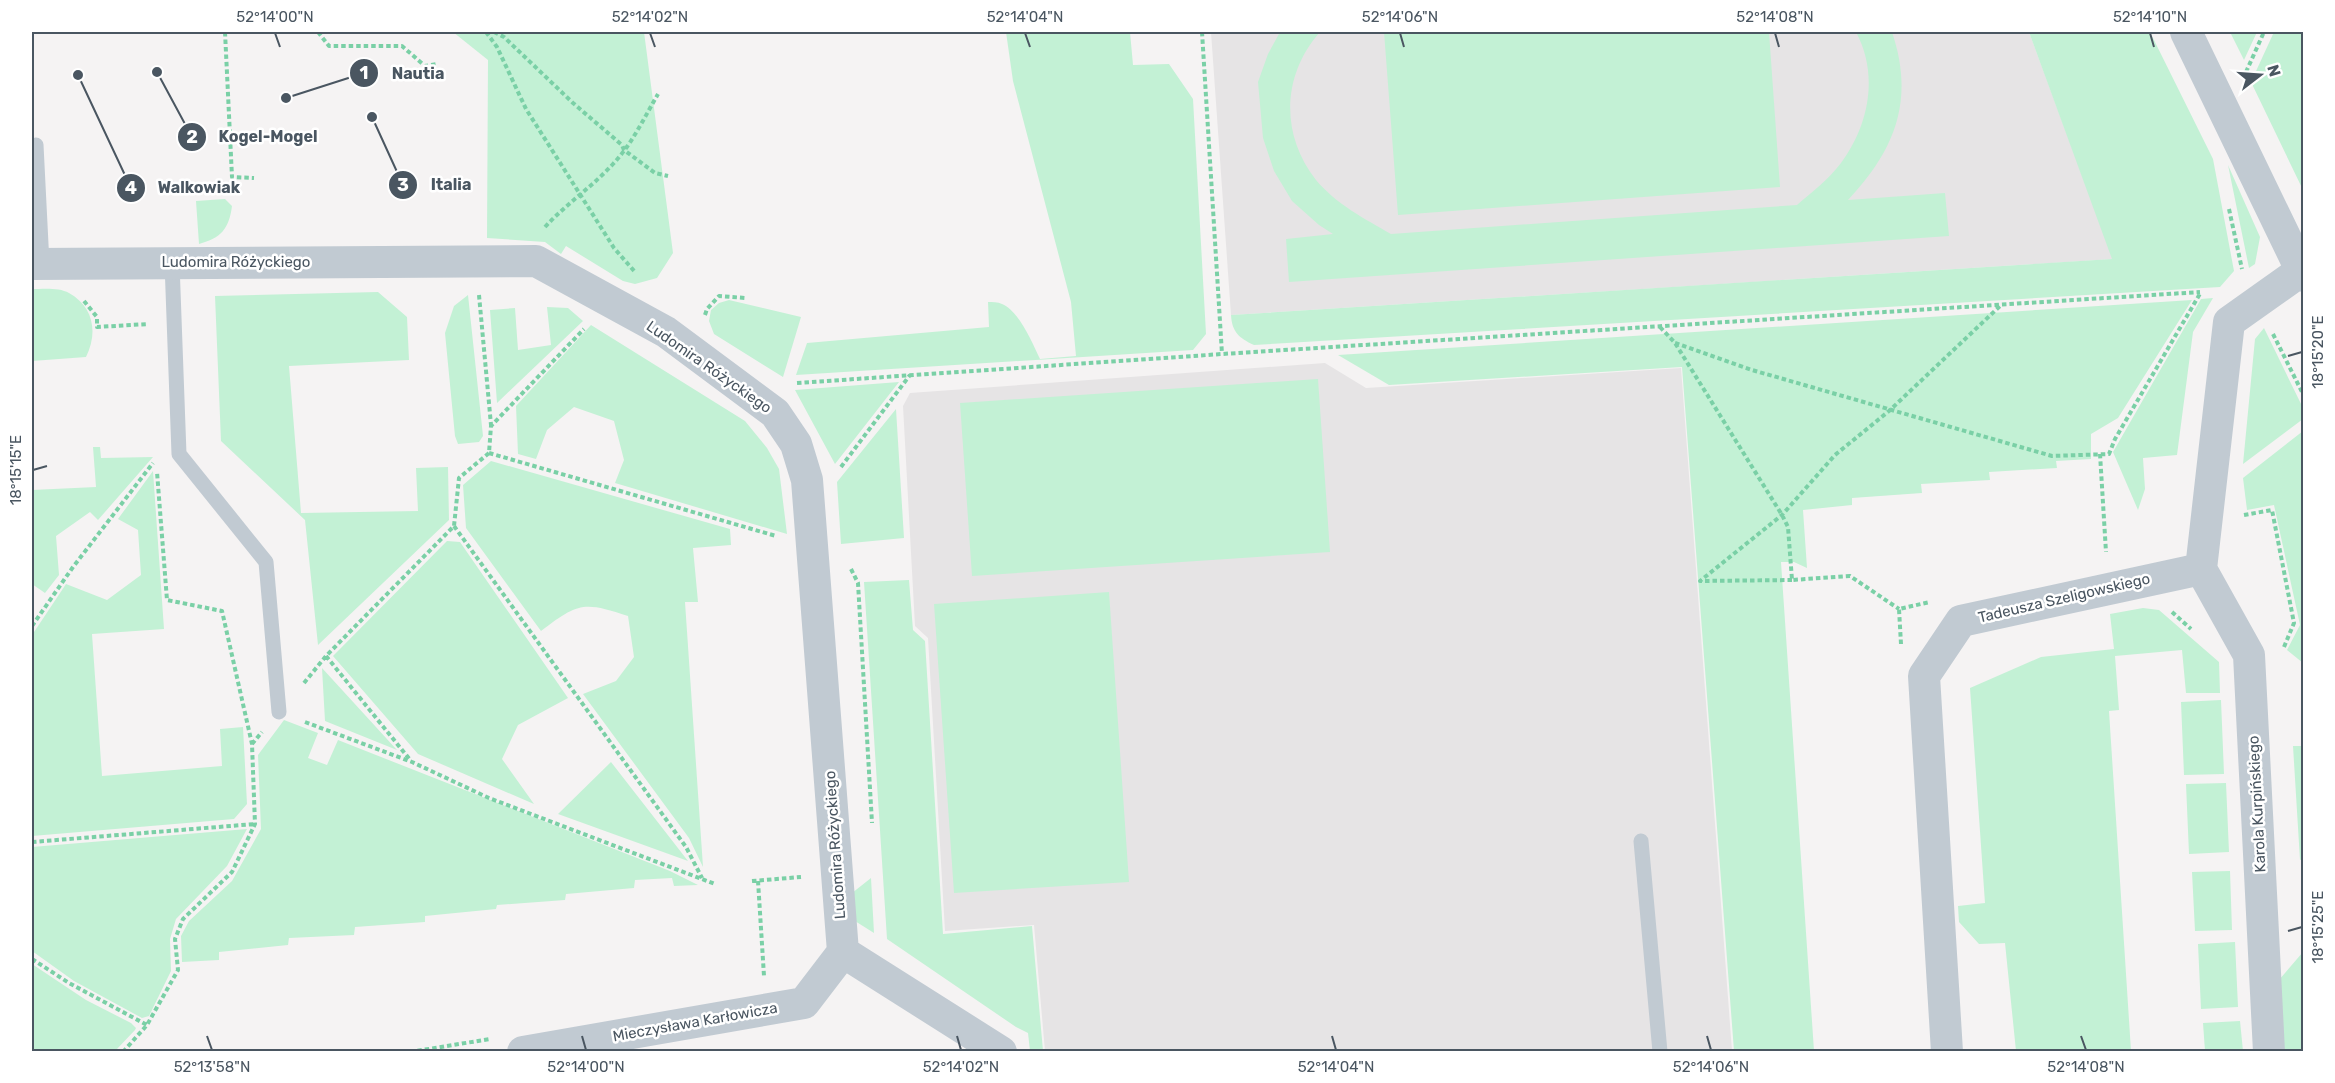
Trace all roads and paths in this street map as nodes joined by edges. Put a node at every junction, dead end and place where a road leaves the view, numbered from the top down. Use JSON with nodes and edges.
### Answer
{"nodes":[{"id":1,"x":225,"y":32,"type":"edge"},
{"id":2,"x":318,"y":32,"type":"edge"},
{"id":3,"x":486,"y":32,"type":"edge"},
{"id":4,"x":494,"y":32,"type":"edge"},
{"id":5,"x":1202,"y":32,"type":"edge"},
{"id":6,"x":2186,"y":32,"type":"edge"},
{"id":7,"x":2264,"y":32,"type":"edge"},
{"id":8,"x":437,"y":64,"type":"dead end"},
{"id":9,"x":2245,"y":73,"type":"dead end"},
{"id":10,"x":658,"y":94,"type":"dead end"},
{"id":11,"x":36,"y":145,"type":"dead end"},
{"id":12,"x":624,"y":150,"type":"junction"},
{"id":13,"x":668,"y":176,"type":"dead end"},
{"id":14,"x":254,"y":178,"type":"dead end"},
{"id":15,"x":579,"y":193,"type":"junction"},
{"id":16,"x":2228,"y":201,"type":"dead end"},
{"id":17,"x":542,"y":231,"type":"dead end"},
{"id":18,"x":172,"y":263,"type":"junction"},
{"id":19,"x":37,"y":264,"type":"edge"},
{"id":20,"x":2242,"y":273,"type":"dead end"},
{"id":21,"x":2302,"y":274,"type":"edge"},
{"id":22,"x":642,"y":278,"type":"dead end"},
{"id":23,"x":478,"y":287,"type":"dead end"},
{"id":24,"x":2209,"y":291,"type":"dead end"},
{"id":25,"x":2200,"y":292,"type":"junction"},
{"id":26,"x":78,"y":295,"type":"dead end"},
{"id":27,"x":2000,"y":305,"type":"junction"},
{"id":28,"x":591,"y":321,"type":"dead end"},
{"id":29,"x":150,"y":324,"type":"dead end"},
{"id":30,"x":1660,"y":326,"type":"junction"},
{"id":31,"x":2272,"y":331,"type":"dead end"},
{"id":32,"x":1675,"y":343,"type":"junction"},
{"id":33,"x":1222,"y":354,"type":"junction"},
{"id":34,"x":910,"y":375,"type":"junction"},
{"id":35,"x":795,"y":384,"type":"dead end"},
{"id":36,"x":2304,"y":396,"type":"edge"},
{"id":37,"x":1889,"y":411,"type":"junction"},
{"id":38,"x":491,"y":426,"type":"junction"},
{"id":39,"x":489,"y":453,"type":"junction"},
{"id":40,"x":2100,"y":454,"type":"junction"},
{"id":41,"x":839,"y":470,"type":"dead end"},
{"id":42,"x":2242,"y":504,"type":"dead end"},
{"id":43,"x":1782,"y":515,"type":"junction"},
{"id":44,"x":454,"y":526,"type":"junction"},
{"id":45,"x":782,"y":538,"type":"dead end"},
{"id":46,"x":2106,"y":557,"type":"dead end"},
{"id":47,"x":2201,"y":569,"type":"junction"},
{"id":48,"x":1792,"y":580,"type":"junction"},
{"id":49,"x":858,"y":583,"type":"dead end"},
{"id":50,"x":1932,"y":602,"type":"dead end"},
{"id":51,"x":1899,"y":609,"type":"junction"},
{"id":52,"x":32,"y":626,"type":"edge"},
{"id":53,"x":1901,"y":645,"type":"dead end"},
{"id":54,"x":2283,"y":648,"type":"dead end"},
{"id":55,"x":326,"y":656,"type":"junction"},
{"id":56,"x":279,"y":712,"type":"junction"},
{"id":57,"x":252,"y":744,"type":"junction"},
{"id":58,"x":412,"y":762,"type":"junction"},
{"id":59,"x":255,"y":824,"type":"junction"},
{"id":60,"x":873,"y":834,"type":"dead end"},
{"id":61,"x":1641,"y":841,"type":"dead end"},
{"id":62,"x":32,"y":842,"type":"edge"},
{"id":63,"x":803,"y":876,"type":"dead end"},
{"id":64,"x":703,"y":879,"type":"junction"},
{"id":65,"x":752,"y":881,"type":"dead end"},
{"id":66,"x":758,"y":881,"type":"junction"},
{"id":67,"x":716,"y":884,"type":"dead end"},
{"id":68,"x":843,"y":952,"type":"junction"},
{"id":69,"x":32,"y":959,"type":"edge"},
{"id":70,"x":765,"y":984,"type":"dead end"},
{"id":71,"x":147,"y":1025,"type":"junction"},
{"id":72,"x":493,"y":1038,"type":"dead end"},
{"id":73,"x":533,"y":1051,"type":"edge"},
{"id":74,"x":123,"y":1052,"type":"edge"},
{"id":75,"x":410,"y":1052,"type":"edge"},
{"id":76,"x":1000,"y":1052,"type":"edge"},
{"id":77,"x":1660,"y":1052,"type":"edge"},
{"id":78,"x":1947,"y":1052,"type":"edge"},
{"id":79,"x":2270,"y":1052,"type":"edge"}],
"edges":[{"from":1,"to":14,"type":"path"},
{"from":2,"to":8,"type":"path"},
{"from":3,"to":15,"type":"path"},
{"from":4,"to":12,"type":"path"},
{"from":5,"to":33,"type":"path"},
{"from":6,"to":21,"type":"street"},
{"from":7,"to":9,"type":"path"},
{"from":10,"to":12,"type":"path"},
{"from":11,"to":19,"type":"lane"},
{"from":12,"to":13,"type":"path"},
{"from":12,"to":15,"type":"path"},
{"from":15,"to":17,"type":"path"},
{"from":15,"to":22,"type":"path"},
{"from":16,"to":20,"type":"path"},
{"from":18,"to":19,"type":"street","name":"Ludomira Różyckiego"},
{"from":18,"to":56,"type":"lane"},
{"from":18,"to":68,"type":"street","name":"Ludomira Różyckiego"},
{"from":21,"to":47,"type":"street"},
{"from":23,"to":38,"type":"path"},
{"from":24,"to":25,"type":"path"},
{"from":25,"to":27,"type":"path"},
{"from":25,"to":40,"type":"path"},
{"from":26,"to":29,"type":"path"},
{"from":27,"to":30,"type":"path"},
{"from":27,"to":37,"type":"path"},
{"from":28,"to":38,"type":"path"},
{"from":30,"to":32,"type":"path"},
{"from":30,"to":33,"type":"path"},
{"from":31,"to":36,"type":"path"},
{"from":32,"to":37,"type":"path"},
{"from":32,"to":43,"type":"path"},
{"from":33,"to":34,"type":"path"},
{"from":34,"to":35,"type":"path"},
{"from":34,"to":41,"type":"path"},
{"from":37,"to":40,"type":"path"},
{"from":37,"to":43,"type":"path"},
{"from":38,"to":39,"type":"path"},
{"from":39,"to":44,"type":"path"},
{"from":39,"to":45,"type":"path"},
{"from":40,"to":46,"type":"path"},
{"from":42,"to":54,"type":"path"},
{"from":43,"to":48,"type":"path"},
{"from":43,"to":48,"type":"path"},
{"from":44,"to":55,"type":"path"},
{"from":44,"to":64,"type":"path"},
{"from":47,"to":78,"type":"street","name":"Tadeusza Szeligowskiego"},
{"from":47,"to":79,"type":"street","name":"Karola Kurpińskiego"},
{"from":48,"to":51,"type":"path"},
{"from":49,"to":60,"type":"path"},
{"from":50,"to":51,"type":"path"},
{"from":51,"to":53,"type":"path"},
{"from":52,"to":57,"type":"path"},
{"from":55,"to":56,"type":"path"},
{"from":55,"to":58,"type":"path"},
{"from":56,"to":57,"type":"path"},
{"from":56,"to":58,"type":"path"},
{"from":57,"to":59,"type":"path"},
{"from":58,"to":64,"type":"path"},
{"from":59,"to":62,"type":"path"},
{"from":59,"to":71,"type":"path"},
{"from":61,"to":77,"type":"lane"},
{"from":63,"to":66,"type":"path"},
{"from":64,"to":67,"type":"path"},
{"from":65,"to":66,"type":"path"},
{"from":66,"to":70,"type":"path"},
{"from":68,"to":73,"type":"street","name":"Mieczysława Karłowicza"},
{"from":68,"to":76,"type":"street"},
{"from":69,"to":71,"type":"path"},
{"from":71,"to":74,"type":"path"},
{"from":72,"to":75,"type":"path"}]}
